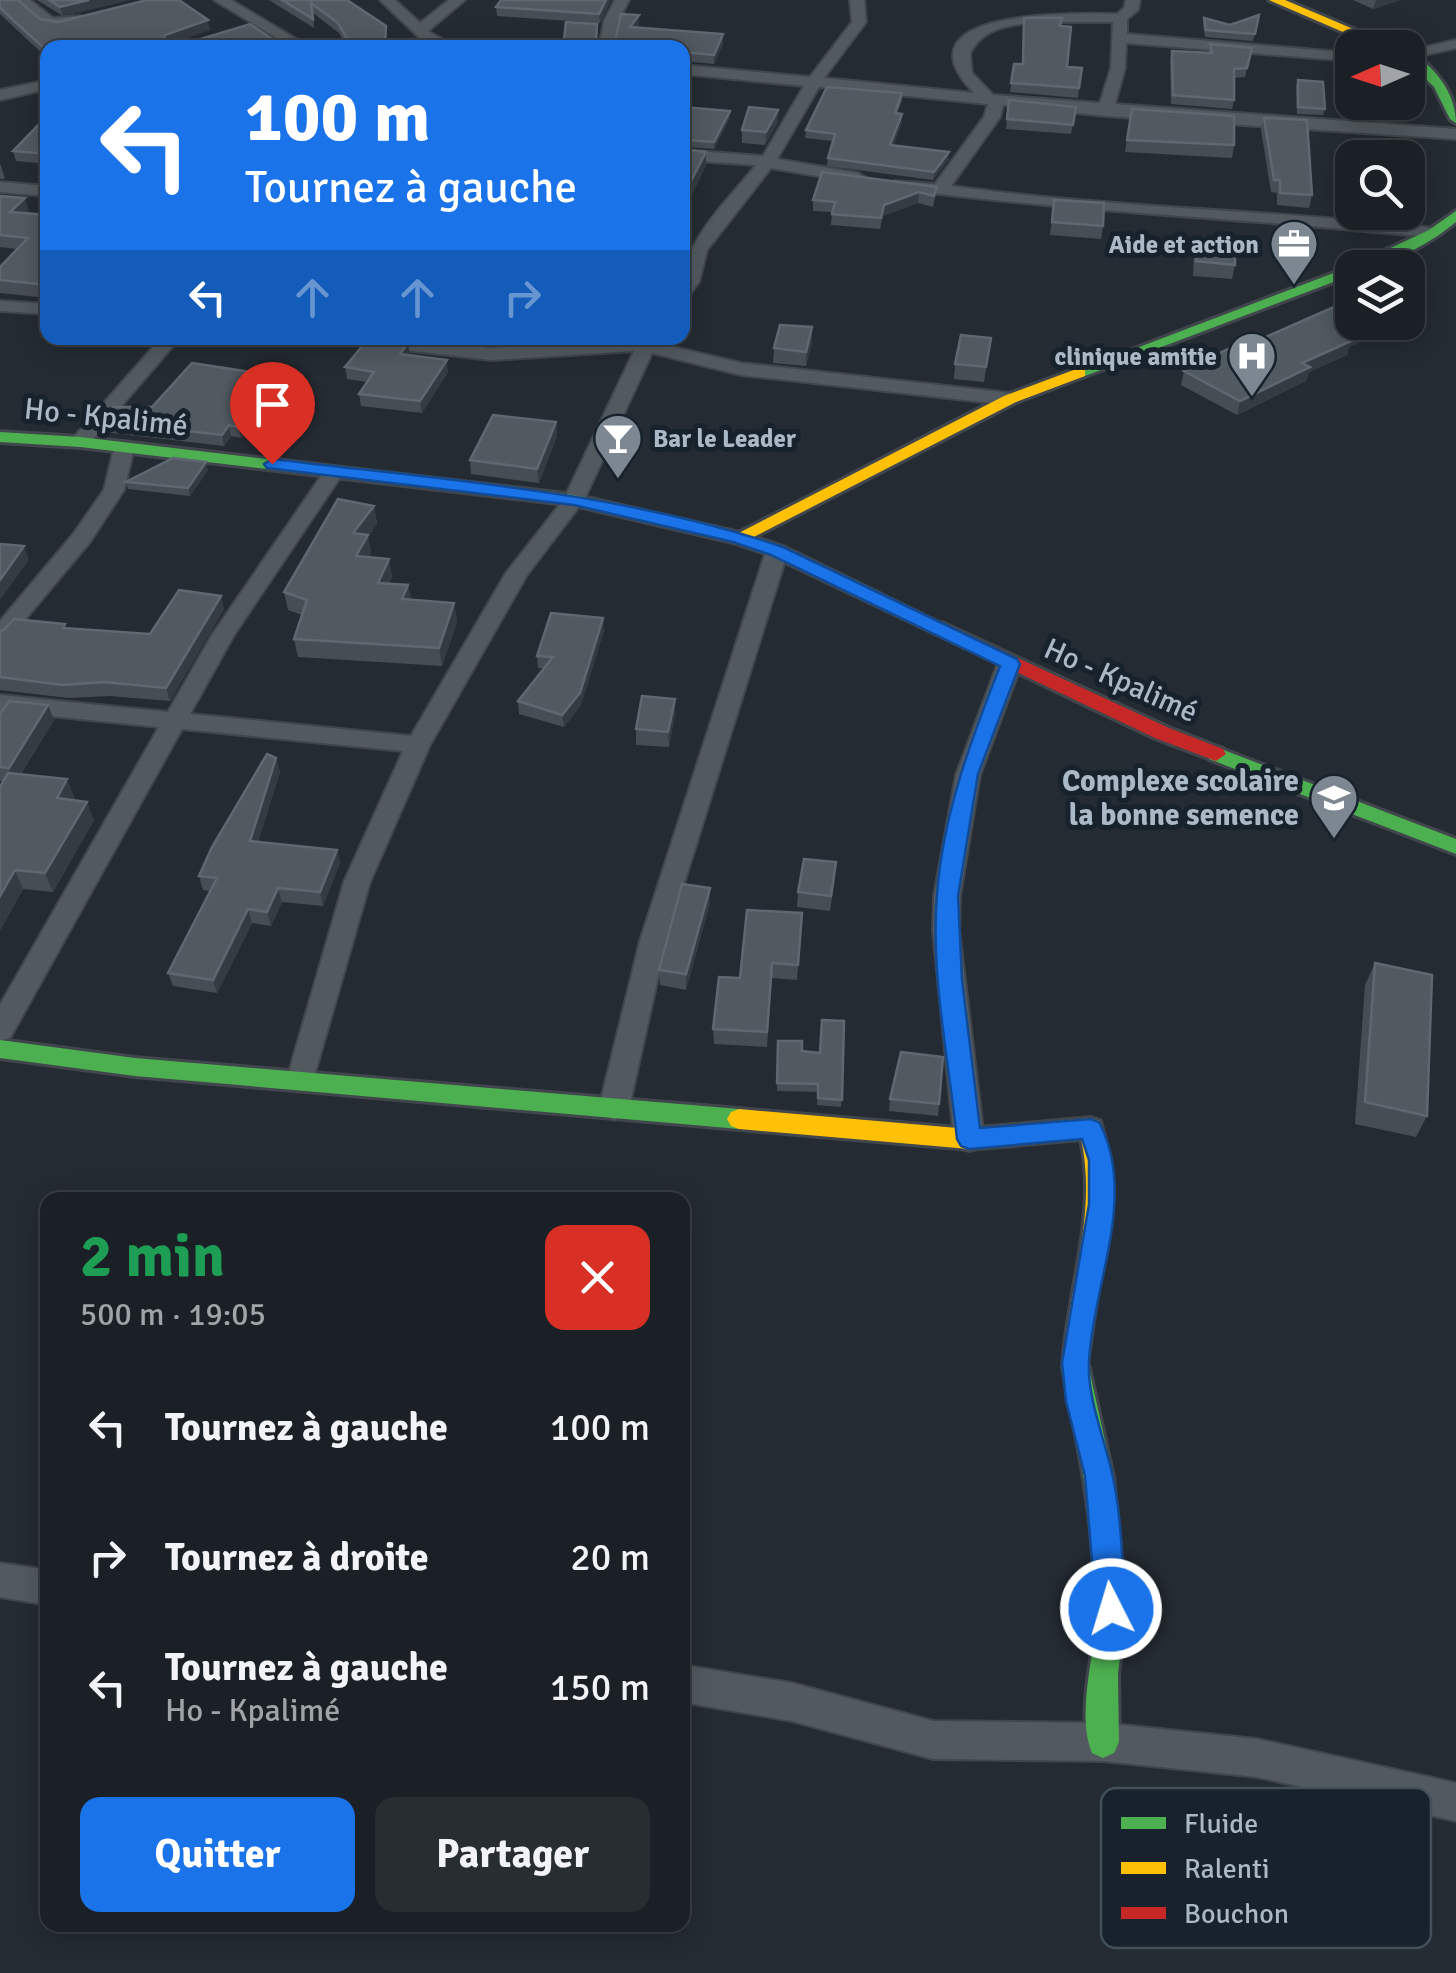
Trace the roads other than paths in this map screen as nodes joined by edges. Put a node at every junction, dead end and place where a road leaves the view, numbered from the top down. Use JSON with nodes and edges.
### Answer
{"nodes":[{"id":1,"x":21,"y":0,"type":"edge"},
{"id":2,"x":221,"y":0,"type":"edge"},
{"id":3,"x":387,"y":0,"type":"edge"},
{"id":4,"x":458,"y":0,"type":"edge"},
{"id":5,"x":622,"y":0,"type":"edge"},
{"id":6,"x":857,"y":0,"type":"edge"},
{"id":7,"x":1133,"y":0,"type":"edge"},
{"id":8,"x":1275,"y":0,"type":"edge"},
{"id":9,"x":92,"y":17,"type":"edge"},
{"id":10,"x":1120,"y":18,"type":"junction"},
{"id":11,"x":259,"y":22,"type":"junction"},
{"id":12,"x":242,"y":27,"type":"edge"},
{"id":13,"x":422,"y":29,"type":"junction"},
{"id":14,"x":1348,"y":30,"type":"edge"},
{"id":15,"x":1121,"y":38,"type":"junction"},
{"id":16,"x":290,"y":40,"type":"edge"},
{"id":17,"x":431,"y":40,"type":"edge"},
{"id":18,"x":607,"y":40,"type":"edge"},
{"id":19,"x":1456,"y":44,"type":"edge"},
{"id":20,"x":1425,"y":51,"type":"edge"},
{"id":21,"x":1335,"y":56,"type":"edge"},
{"id":22,"x":690,"y":70,"type":"edge"},
{"id":23,"x":1425,"y":71,"type":"edge"},
{"id":24,"x":814,"y":82,"type":"junction"},
{"id":25,"x":40,"y":86,"type":"edge"},
{"id":26,"x":0,"y":97,"type":"edge"},
{"id":27,"x":40,"y":100,"type":"edge"},
{"id":28,"x":992,"y":100,"type":"junction"},
{"id":29,"x":1105,"y":111,"type":"junction"},
{"id":30,"x":1456,"y":119,"type":"edge"},
{"id":31,"x":1456,"y":134,"type":"edge"},
{"id":32,"x":690,"y":156,"type":"edge"},
{"id":33,"x":768,"y":161,"type":"junction"},
{"id":34,"x":0,"y":187,"type":"edge"},
{"id":35,"x":940,"y":188,"type":"junction"},
{"id":36,"x":40,"y":190,"type":"edge"},
{"id":37,"x":1456,"y":215,"type":"edge"},
{"id":38,"x":1434,"y":233,"type":"junction"},
{"id":39,"x":1456,"y":243,"type":"edge"},
{"id":40,"x":1410,"y":246,"type":"junction"},
{"id":41,"x":690,"y":249,"type":"edge"},
{"id":42,"x":1400,"y":250,"type":"edge"},
{"id":43,"x":1335,"y":277,"type":"edge"},
{"id":44,"x":690,"y":282,"type":"edge"},
{"id":45,"x":0,"y":306,"type":"edge"},
{"id":46,"x":40,"y":308,"type":"edge"},
{"id":47,"x":165,"y":345,"type":"edge"},
{"id":48,"x":412,"y":345,"type":"edge"},
{"id":49,"x":598,"y":345,"type":"edge"},
{"id":50,"x":644,"y":345,"type":"edge"},
{"id":51,"x":659,"y":345,"type":"edge"},
{"id":52,"x":1010,"y":400,"type":"junction"},
{"id":53,"x":0,"y":436,"type":"edge"},
{"id":54,"x":80,"y":442,"type":"junction"},
{"id":55,"x":124,"y":448,"type":"junction"},
{"id":56,"x":333,"y":472,"type":"junction"},
{"id":57,"x":574,"y":500,"type":"junction"},
{"id":58,"x":738,"y":538,"type":"junction"},
{"id":59,"x":777,"y":551,"type":"junction"},
{"id":60,"x":0,"y":636,"type":"edge"},
{"id":61,"x":1010,"y":664,"type":"junction"},
{"id":62,"x":0,"y":702,"type":"edge"},
{"id":63,"x":175,"y":720,"type":"junction"},
{"id":64,"x":418,"y":746,"type":"junction"},
{"id":65,"x":1456,"y":846,"type":"edge"},
{"id":66,"x":0,"y":1030,"type":"edge"},
{"id":67,"x":0,"y":1049,"type":"edge"},
{"id":68,"x":301,"y":1079,"type":"junction"},
{"id":69,"x":614,"y":1108,"type":"junction"},
{"id":70,"x":969,"y":1139,"type":"junction"},
{"id":71,"x":0,"y":1580,"type":"edge"},
{"id":72,"x":40,"y":1587,"type":"edge"},
{"id":73,"x":690,"y":1684,"type":"edge"},
{"id":74,"x":1103,"y":1742,"type":"junction"},
{"id":75,"x":1393,"y":1788,"type":"edge"},
{"id":76,"x":1431,"y":1796,"type":"edge"},
{"id":77,"x":1456,"y":1802,"type":"edge"}],
"edges":[{"from":1,"to":9,"type":"street"},
{"from":2,"to":11,"type":"street"},
{"from":3,"to":13,"type":"street"},
{"from":4,"to":13,"type":"street"},
{"from":5,"to":18,"type":"street"},
{"from":6,"to":24,"type":"street"},
{"from":7,"to":10,"type":"street"},
{"from":8,"to":14,"type":"street"},
{"from":10,"to":15,"type":"street"},
{"from":10,"to":28,"type":"street"},
{"from":11,"to":12,"type":"street"},
{"from":11,"to":16,"type":"street"},
{"from":13,"to":17,"type":"street"},
{"from":15,"to":21,"type":"street"},
{"from":15,"to":29,"type":"street"},
{"from":19,"to":20,"type":"street"},
{"from":22,"to":24,"type":"street"},
{"from":23,"to":30,"type":"street"},
{"from":24,"to":28,"type":"street"},
{"from":24,"to":33,"type":"street"},
{"from":25,"to":26,"type":"street"},
{"from":26,"to":27,"type":"street"},
{"from":28,"to":29,"type":"street"},
{"from":28,"to":35,"type":"street"},
{"from":29,"to":31,"type":"street"},
{"from":32,"to":33,"type":"street"},
{"from":33,"to":35,"type":"street"},
{"from":33,"to":41,"type":"street"},
{"from":34,"to":36,"type":"street"},
{"from":35,"to":38,"type":"street"},
{"from":37,"to":38,"type":"street"},
{"from":38,"to":40,"type":"street"},
{"from":39,"to":40,"type":"street"},
{"from":40,"to":42,"type":"street"},
{"from":41,"to":44,"type":"street"},
{"from":43,"to":52,"type":"street"},
{"from":45,"to":46,"type":"street"},
{"from":47,"to":54,"type":"street"},
{"from":48,"to":49,"type":"street"},
{"from":50,"to":57,"type":"street"},
{"from":51,"to":52,"type":"street"},
{"from":52,"to":58,"type":"street"},
{"from":53,"to":54,"type":"street","name":"Ho - Kpalimé"},
{"from":54,"to":55,"type":"street","name":"Ho - Kpalimé"},
{"from":55,"to":56,"type":"street","name":"Ho - Kpalimé"},
{"from":55,"to":60,"type":"street"},
{"from":56,"to":57,"type":"street","name":"Ho - Kpalimé"},
{"from":56,"to":63,"type":"street"},
{"from":57,"to":58,"type":"street","name":"Ho - Kpalimé"},
{"from":57,"to":64,"type":"street"},
{"from":58,"to":59,"type":"street","name":"Ho - Kpalimé"},
{"from":59,"to":61,"type":"street","name":"Ho - Kpalimé"},
{"from":59,"to":69,"type":"street"},
{"from":61,"to":65,"type":"street","name":"Ho - Kpalimé"},
{"from":61,"to":70,"type":"street"},
{"from":62,"to":63,"type":"street"},
{"from":63,"to":64,"type":"street"},
{"from":63,"to":66,"type":"street"},
{"from":64,"to":68,"type":"street"},
{"from":67,"to":68,"type":"street"},
{"from":68,"to":69,"type":"street"},
{"from":69,"to":70,"type":"street"},
{"from":70,"to":74,"type":"street"},
{"from":71,"to":72,"type":"street"},
{"from":73,"to":74,"type":"street"},
{"from":74,"to":75,"type":"street"},
{"from":76,"to":77,"type":"street"}]}
